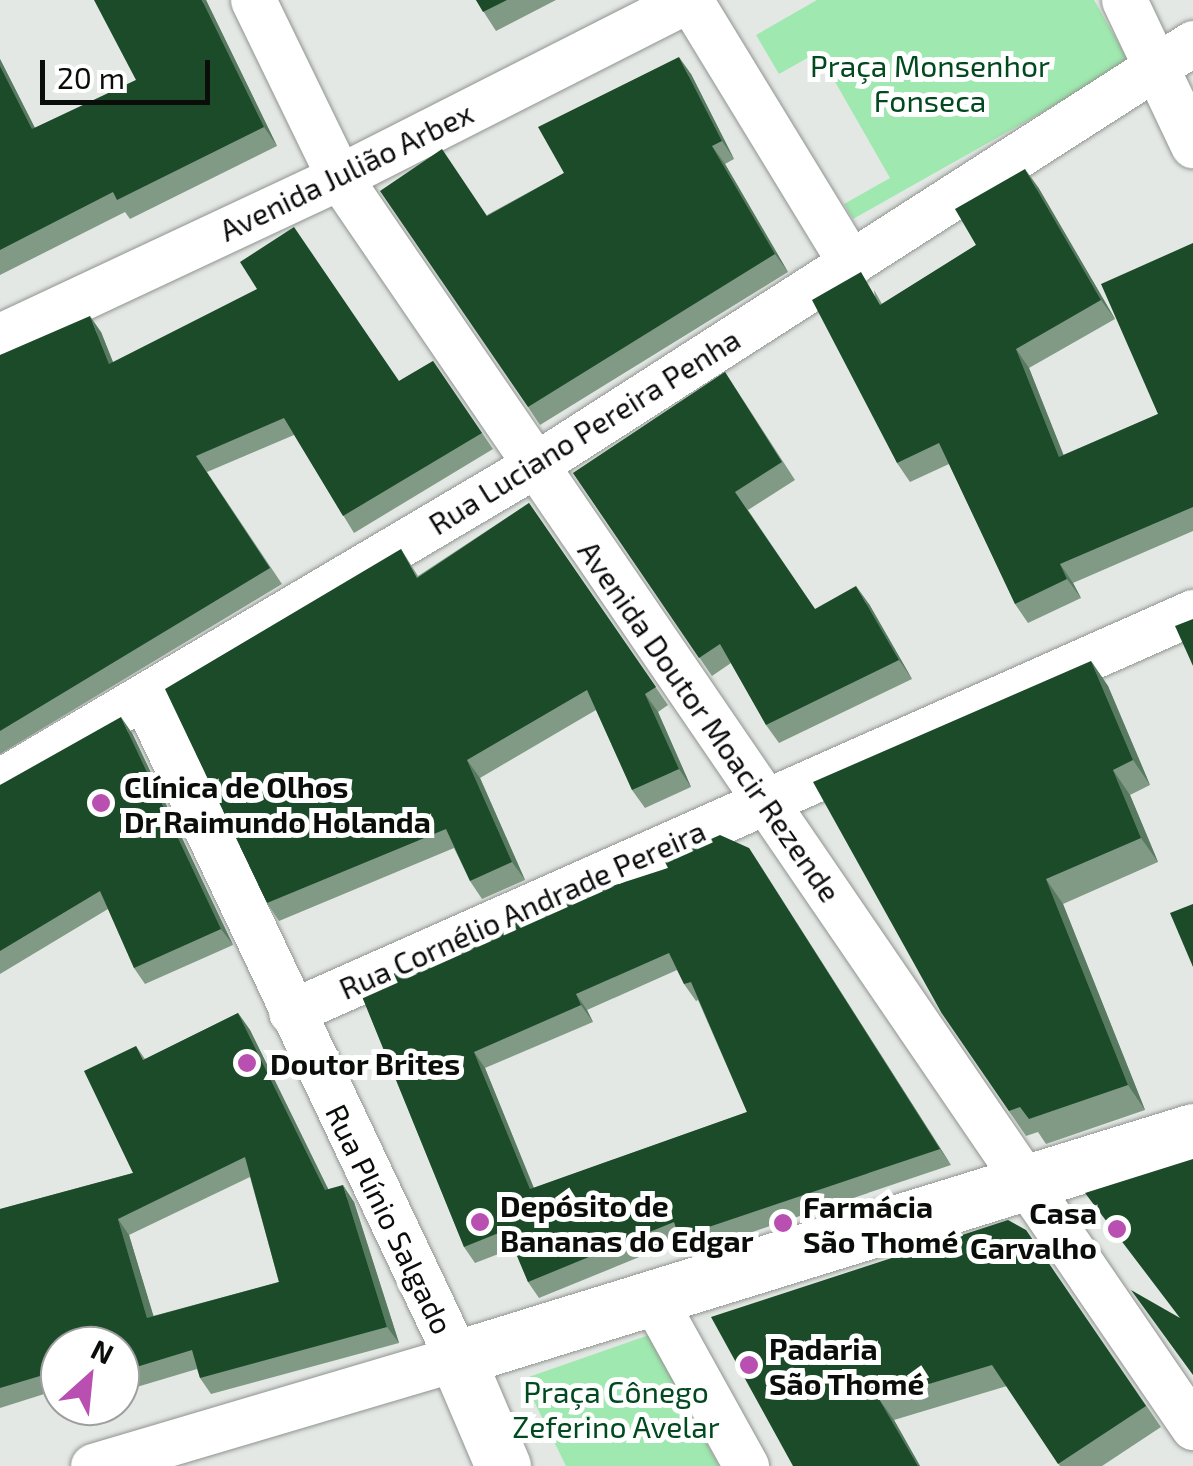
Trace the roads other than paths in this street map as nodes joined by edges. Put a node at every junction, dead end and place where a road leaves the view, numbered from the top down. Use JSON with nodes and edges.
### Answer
{"nodes":[{"id":1,"x":253,"y":0,"type":"edge"},
{"id":2,"x":689,"y":0,"type":"edge"},
{"id":3,"x":1124,"y":0,"type":"edge"},
{"id":4,"x":1175,"y":54,"type":"edge"},
{"id":5,"x":1193,"y":145,"type":"edge"},
{"id":6,"x":339,"y":177,"type":"junction"},
{"id":7,"x":850,"y":264,"type":"junction"},
{"id":8,"x":0,"y":336,"type":"edge"},
{"id":9,"x":535,"y":465,"type":"junction"},
{"id":10,"x":1193,"y":612,"type":"edge"},
{"id":11,"x":144,"y":699,"type":"junction"},
{"id":12,"x":0,"y":781,"type":"edge"},
{"id":13,"x":765,"y":802,"type":"junction"},
{"id":14,"x":291,"y":1012,"type":"junction"},
{"id":15,"x":1193,"y":1131,"type":"edge"},
{"id":16,"x":1028,"y":1182,"type":"junction"},
{"id":17,"x":653,"y":1298,"type":"junction"},
{"id":18,"x":457,"y":1358,"type":"junction"},
{"id":19,"x":1193,"y":1427,"type":"edge"},
{"id":20,"x":93,"y":1466,"type":"edge"},
{"id":21,"x":503,"y":1466,"type":"edge"},
{"id":22,"x":746,"y":1466,"type":"edge"}],
"edges":[{"from":1,"to":6,"type":"street","name":"Avenida Doutor Moacir Rezende"},
{"from":2,"to":6,"type":"street","name":"Avenida Julião Arbex"},
{"from":2,"to":7,"type":"street"},
{"from":3,"to":4,"type":"street"},
{"from":4,"to":5,"type":"street"},
{"from":4,"to":7,"type":"street","name":"Rua Luciano Pereira Penha"},
{"from":6,"to":8,"type":"street","name":"Avenida Julião Arbex"},
{"from":6,"to":9,"type":"street","name":"Avenida Doutor Moacir Rezende"},
{"from":7,"to":9,"type":"street","name":"Rua Luciano Pereira Penha"},
{"from":9,"to":11,"type":"street","name":"Rua Luciano Pereira Penha"},
{"from":9,"to":13,"type":"street","name":"Avenida Doutor Moacir Rezende"},
{"from":10,"to":13,"type":"street","name":"Rua Cornélio Andrade Pereira"},
{"from":11,"to":12,"type":"street","name":"Rua Luciano Pereira Penha"},
{"from":11,"to":14,"type":"street","name":"Rua Plínio Salgado"},
{"from":13,"to":14,"type":"street","name":"Rua Cornélio Andrade Pereira"},
{"from":13,"to":16,"type":"street","name":"Avenida Doutor Moacir Rezende"},
{"from":14,"to":18,"type":"street","name":"Rua Plínio Salgado"},
{"from":15,"to":16,"type":"street"},
{"from":16,"to":17,"type":"street"},
{"from":16,"to":19,"type":"street","name":"Avenida Doutor Moacir Rezende"},
{"from":17,"to":18,"type":"street"},
{"from":17,"to":22,"type":"street"},
{"from":18,"to":20,"type":"street"},
{"from":18,"to":21,"type":"street"}]}
